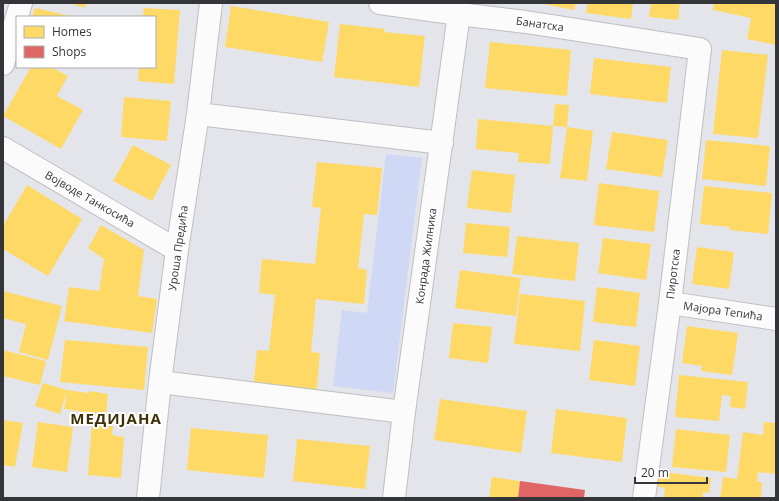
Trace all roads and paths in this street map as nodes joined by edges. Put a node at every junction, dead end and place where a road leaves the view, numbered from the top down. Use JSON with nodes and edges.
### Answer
{"nodes":[{"id":1,"x":21,"y":3,"type":"edge"},
{"id":2,"x":211,"y":3,"type":"edge"},
{"id":3,"x":380,"y":3,"type":"edge"},
{"id":4,"x":459,"y":14,"type":"junction"},
{"id":5,"x":17,"y":16,"type":"edge"},
{"id":6,"x":16,"y":20,"type":"edge"},
{"id":7,"x":700,"y":49,"type":"joint"},
{"id":8,"x":3,"y":64,"type":"edge"},
{"id":9,"x":198,"y":114,"type":"junction"},
{"id":10,"x":442,"y":143,"type":"junction"},
{"id":11,"x":3,"y":148,"type":"edge"},
{"id":12,"x":177,"y":250,"type":"junction"},
{"id":13,"x":670,"y":303,"type":"junction"},
{"id":14,"x":776,"y":319,"type":"edge"},
{"id":15,"x":160,"y":382,"type":"junction"},
{"id":16,"x":404,"y":412,"type":"junction"},
{"id":17,"x":148,"y":498,"type":"edge"},
{"id":18,"x":394,"y":498,"type":"edge"},
{"id":19,"x":644,"y":498,"type":"edge"}],
"edges":[{"from":1,"to":5,"type":"street"},
{"from":2,"to":9,"type":"street","name":"Уроша Предића"},
{"from":3,"to":4,"type":"street","name":"Банатска"},
{"from":4,"to":7,"type":"street","name":"Банатска"},
{"from":4,"to":10,"type":"street","name":"Конрада Жилника"},
{"from":6,"to":8,"type":"street"},
{"from":7,"to":13,"type":"street","name":"Пиротска"},
{"from":9,"to":10,"type":"street"},
{"from":9,"to":12,"type":"street","name":"Уроша Предића"},
{"from":10,"to":16,"type":"street","name":"Конрада Жилника"},
{"from":11,"to":12,"type":"street","name":"Војводе Танкосића"},
{"from":12,"to":15,"type":"street","name":"Уроша Предића"},
{"from":13,"to":14,"type":"street","name":"Мајора Тепића"},
{"from":13,"to":19,"type":"street","name":"Пиротска"},
{"from":15,"to":16,"type":"street"},
{"from":15,"to":17,"type":"street","name":"Уроша Предића"},
{"from":16,"to":18,"type":"street","name":"Конрада Жилника"}]}
